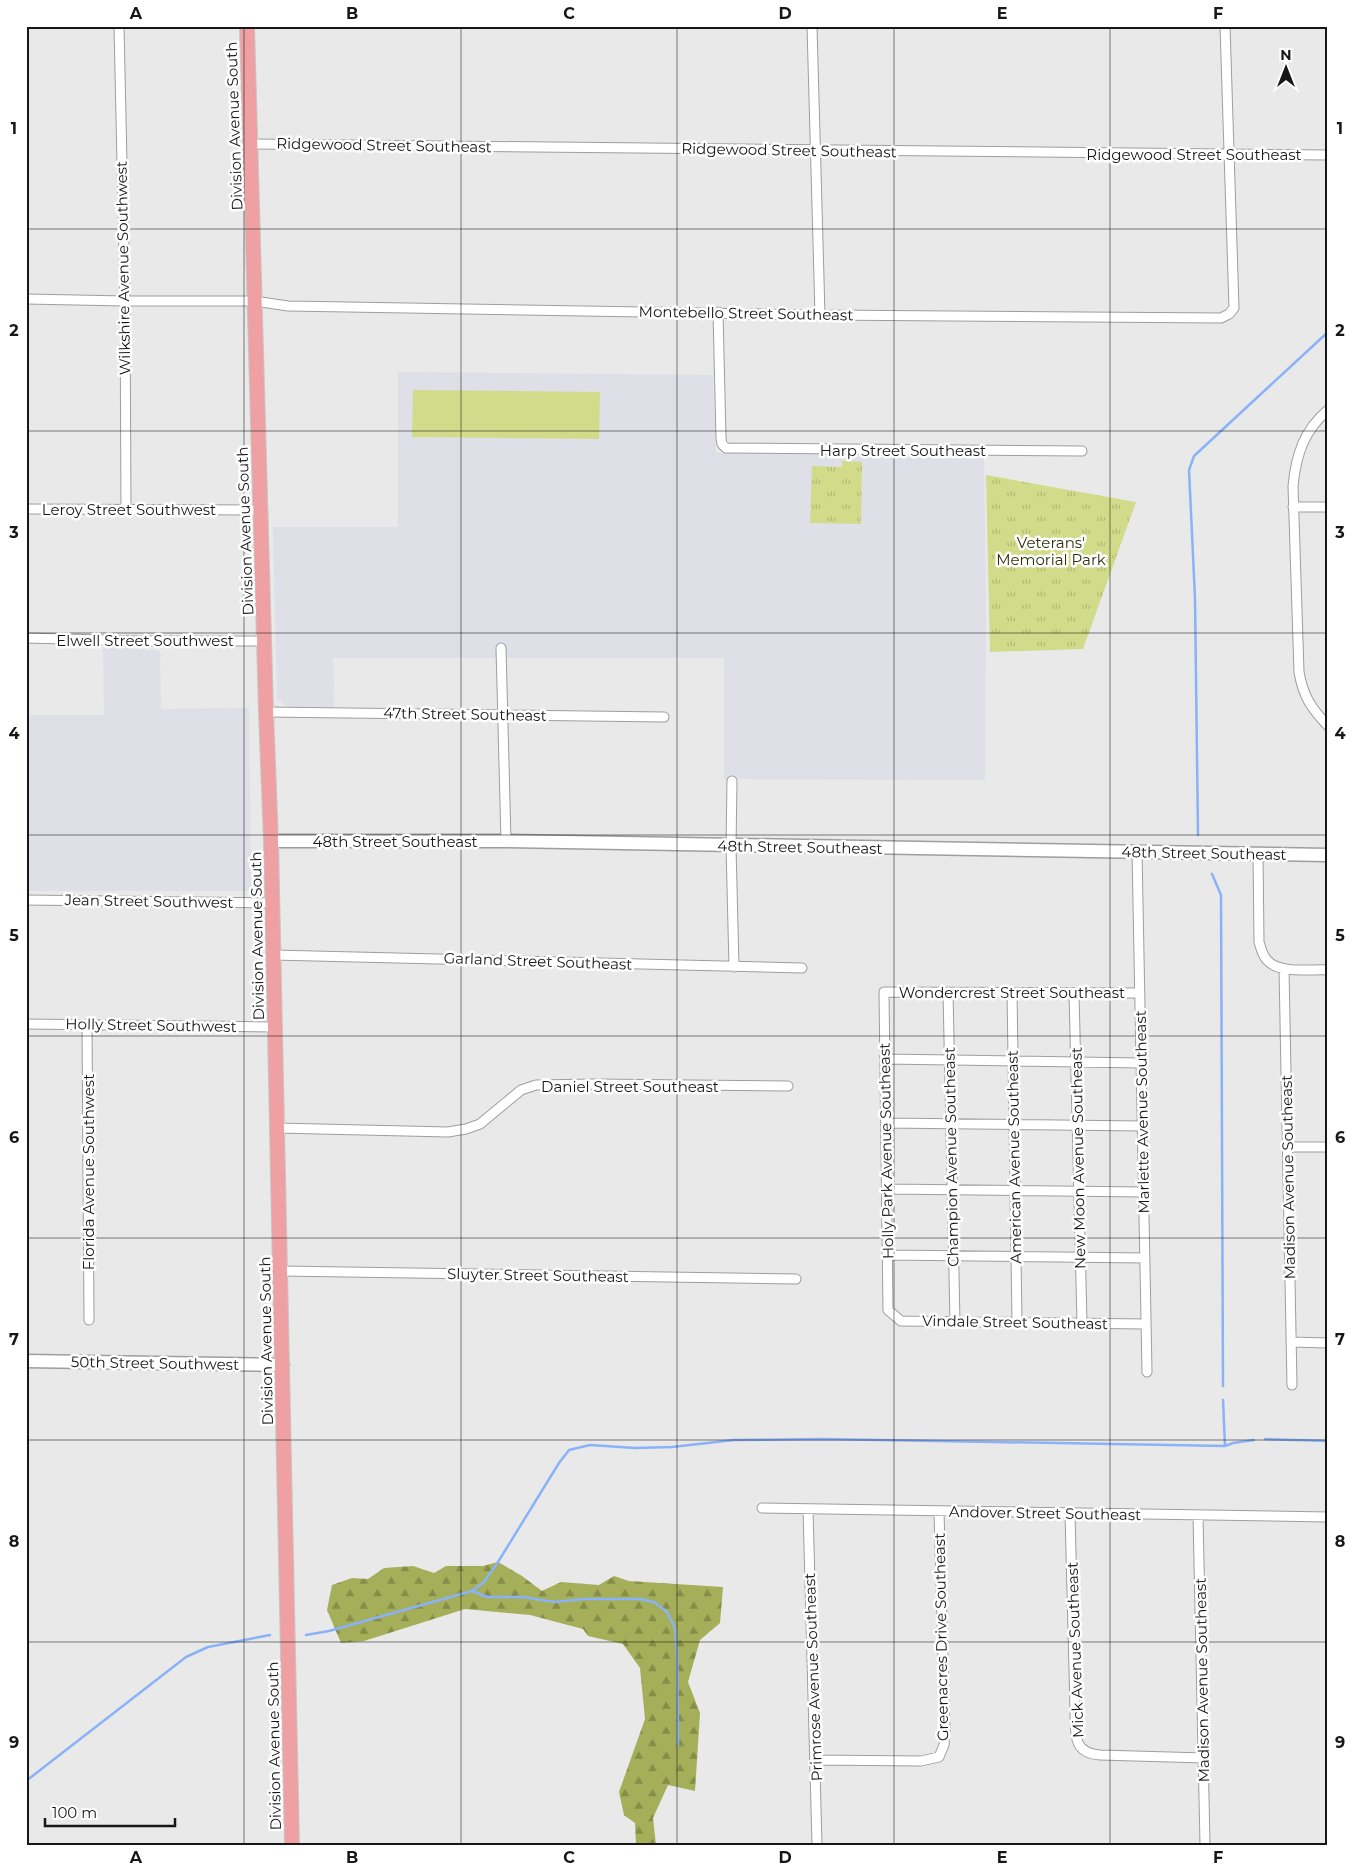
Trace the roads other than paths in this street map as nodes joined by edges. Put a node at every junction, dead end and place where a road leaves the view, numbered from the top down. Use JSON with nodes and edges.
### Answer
{"nodes":[{"id":1,"x":119,"y":26,"type":"edge"},
{"id":2,"x":247,"y":26,"type":"edge"},
{"id":3,"x":812,"y":26,"type":"edge"},
{"id":4,"x":1225,"y":26,"type":"edge"},
{"id":5,"x":251,"y":144,"type":"junction"},
{"id":6,"x":815,"y":150,"type":"junction"},
{"id":7,"x":1229,"y":155,"type":"junction"},
{"id":8,"x":1328,"y":155,"type":"edge"},
{"id":9,"x":26,"y":298,"type":"edge"},
{"id":10,"x":125,"y":301,"type":"junction"},
{"id":11,"x":254,"y":301,"type":"junction"},
{"id":12,"x":718,"y":312,"type":"junction"},
{"id":13,"x":820,"y":315,"type":"junction"},
{"id":14,"x":1328,"y":410,"type":"edge"},
{"id":15,"x":1082,"y":451,"type":"dead end"},
{"id":16,"x":1294,"y":507,"type":"junction"},
{"id":17,"x":1328,"y":507,"type":"edge"},
{"id":18,"x":26,"y":509,"type":"edge"},
{"id":19,"x":126,"y":510,"type":"junction"},
{"id":20,"x":261,"y":510,"type":"junction"},
{"id":21,"x":26,"y":638,"type":"edge"},
{"id":22,"x":265,"y":641,"type":"junction"},
{"id":23,"x":501,"y":648,"type":"dead end"},
{"id":24,"x":266,"y":712,"type":"junction"},
{"id":25,"x":503,"y":715,"type":"junction"},
{"id":26,"x":664,"y":717,"type":"dead end"},
{"id":27,"x":1328,"y":726,"type":"edge"},
{"id":28,"x":732,"y":781,"type":"dead end"},
{"id":29,"x":271,"y":841,"type":"junction"},
{"id":30,"x":506,"y":841,"type":"junction"},
{"id":31,"x":731,"y":846,"type":"junction"},
{"id":32,"x":1137,"y":851,"type":"junction"},
{"id":33,"x":1258,"y":854,"type":"junction"},
{"id":34,"x":1328,"y":855,"type":"edge"},
{"id":35,"x":26,"y":900,"type":"edge"},
{"id":36,"x":271,"y":903,"type":"junction"},
{"id":37,"x":273,"y":954,"type":"junction"},
{"id":38,"x":734,"y":967,"type":"junction"},
{"id":39,"x":802,"y":968,"type":"dead end"},
{"id":40,"x":1284,"y":969,"type":"junction"},
{"id":41,"x":1328,"y":970,"type":"edge"},
{"id":42,"x":884,"y":992,"type":"joint"},
{"id":43,"x":948,"y":992,"type":"junction"},
{"id":44,"x":1012,"y":992,"type":"junction"},
{"id":45,"x":1074,"y":993,"type":"junction"},
{"id":46,"x":1140,"y":993,"type":"junction"},
{"id":47,"x":26,"y":1024,"type":"edge"},
{"id":48,"x":87,"y":1024,"type":"junction"},
{"id":49,"x":275,"y":1026,"type":"junction"},
{"id":50,"x":885,"y":1059,"type":"junction"},
{"id":51,"x":949,"y":1060,"type":"junction"},
{"id":52,"x":1013,"y":1061,"type":"junction"},
{"id":53,"x":1075,"y":1062,"type":"junction"},
{"id":54,"x":1141,"y":1063,"type":"junction"},
{"id":55,"x":788,"y":1086,"type":"dead end"},
{"id":56,"x":886,"y":1123,"type":"junction"},
{"id":57,"x":950,"y":1124,"type":"junction"},
{"id":58,"x":1014,"y":1125,"type":"junction"},
{"id":59,"x":1077,"y":1126,"type":"junction"},
{"id":60,"x":1142,"y":1126,"type":"junction"},
{"id":61,"x":277,"y":1128,"type":"junction"},
{"id":62,"x":1287,"y":1147,"type":"junction"},
{"id":63,"x":1328,"y":1147,"type":"edge"},
{"id":64,"x":887,"y":1189,"type":"junction"},
{"id":65,"x":952,"y":1190,"type":"junction"},
{"id":66,"x":1015,"y":1190,"type":"junction"},
{"id":67,"x":1078,"y":1191,"type":"junction"},
{"id":68,"x":1144,"y":1192,"type":"junction"},
{"id":69,"x":888,"y":1255,"type":"junction"},
{"id":70,"x":953,"y":1256,"type":"junction"},
{"id":71,"x":1016,"y":1256,"type":"junction"},
{"id":72,"x":1080,"y":1257,"type":"junction"},
{"id":73,"x":1145,"y":1258,"type":"junction"},
{"id":74,"x":281,"y":1271,"type":"junction"},
{"id":75,"x":796,"y":1279,"type":"dead end"},
{"id":76,"x":888,"y":1310,"type":"joint"},
{"id":77,"x":90,"y":1320,"type":"dead end"},
{"id":78,"x":955,"y":1322,"type":"junction"},
{"id":79,"x":1017,"y":1322,"type":"junction"},
{"id":80,"x":1082,"y":1323,"type":"junction"},
{"id":81,"x":1146,"y":1324,"type":"junction"},
{"id":82,"x":1291,"y":1342,"type":"junction"},
{"id":83,"x":1328,"y":1343,"type":"edge"},
{"id":84,"x":26,"y":1361,"type":"edge"},
{"id":85,"x":283,"y":1365,"type":"junction"},
{"id":86,"x":1147,"y":1372,"type":"dead end"},
{"id":87,"x":1292,"y":1385,"type":"dead end"},
{"id":88,"x":762,"y":1508,"type":"dead end"},
{"id":89,"x":808,"y":1509,"type":"junction"},
{"id":90,"x":939,"y":1511,"type":"junction"},
{"id":91,"x":1070,"y":1514,"type":"junction"},
{"id":92,"x":1198,"y":1515,"type":"junction"},
{"id":93,"x":1328,"y":1517,"type":"edge"},
{"id":94,"x":1204,"y":1758,"type":"junction"},
{"id":95,"x":815,"y":1760,"type":"junction"},
{"id":96,"x":292,"y":1845,"type":"edge"},
{"id":97,"x":817,"y":1845,"type":"edge"},
{"id":98,"x":1205,"y":1845,"type":"edge"}],
"edges":[{"from":1,"to":10,"type":"street","name":"Wilkshire Avenue Southwest"},
{"from":2,"to":5,"type":"main road","name":"Division Avenue South"},
{"from":3,"to":6,"type":"street"},
{"from":4,"to":7,"type":"street"},
{"from":5,"to":6,"type":"street","name":"Ridgewood Street Southeast"},
{"from":5,"to":11,"type":"main road","name":"Division Avenue South"},
{"from":6,"to":7,"type":"street","name":"Ridgewood Street Southeast"},
{"from":6,"to":13,"type":"street"},
{"from":7,"to":8,"type":"street","name":"Ridgewood Street Southeast"},
{"from":7,"to":13,"type":"street","name":"Montebello Street Southeast"},
{"from":9,"to":10,"type":"street","name":"Montebello Street Southeast"},
{"from":10,"to":11,"type":"street","name":"Montebello Street Southeast"},
{"from":10,"to":19,"type":"street","name":"Wilkshire Avenue Southwest"},
{"from":11,"to":12,"type":"street","name":"Montebello Street Southeast"},
{"from":11,"to":20,"type":"main road","name":"Division Avenue South"},
{"from":12,"to":13,"type":"street","name":"Montebello Street Southeast"},
{"from":12,"to":15,"type":"street","name":"Harp Street Southeast"},
{"from":14,"to":16,"type":"street"},
{"from":16,"to":17,"type":"street"},
{"from":16,"to":27,"type":"street"},
{"from":18,"to":19,"type":"street","name":"Leroy Street Southwest"},
{"from":19,"to":20,"type":"street","name":"Leroy Street Southwest"},
{"from":20,"to":22,"type":"main road","name":"Division Avenue South"},
{"from":21,"to":22,"type":"street","name":"Elwell Street Southwest"},
{"from":22,"to":24,"type":"main road","name":"Division Avenue South"},
{"from":23,"to":25,"type":"street"},
{"from":24,"to":25,"type":"street","name":"47th Street Southeast"},
{"from":24,"to":29,"type":"main road","name":"Division Avenue South"},
{"from":25,"to":26,"type":"street","name":"47th Street Southeast"},
{"from":25,"to":30,"type":"street"},
{"from":28,"to":31,"type":"street"},
{"from":29,"to":30,"type":"street","name":"48th Street Southeast"},
{"from":29,"to":36,"type":"main road","name":"Division Avenue South"},
{"from":30,"to":31,"type":"street","name":"48th Street Southeast"},
{"from":31,"to":32,"type":"street","name":"48th Street Southeast"},
{"from":31,"to":38,"type":"street"},
{"from":32,"to":33,"type":"street","name":"48th Street Southeast"},
{"from":32,"to":46,"type":"street","name":"Marlette Avenue Southeast"},
{"from":33,"to":34,"type":"street","name":"48th Street Southeast"},
{"from":33,"to":40,"type":"street"},
{"from":35,"to":36,"type":"street","name":"Jean Street Southwest"},
{"from":36,"to":37,"type":"main road","name":"Division Avenue South"},
{"from":37,"to":38,"type":"street","name":"Garland Street Southeast"},
{"from":37,"to":49,"type":"main road","name":"Division Avenue South"},
{"from":38,"to":39,"type":"street","name":"Garland Street Southeast"},
{"from":40,"to":41,"type":"street"},
{"from":40,"to":62,"type":"street","name":"Madison Avenue Southeast"},
{"from":42,"to":43,"type":"street","name":"Wondercrest Street Southeast"},
{"from":42,"to":50,"type":"street","name":"Holly Park Avenue Southeast"},
{"from":43,"to":44,"type":"street","name":"Wondercrest Street Southeast"},
{"from":43,"to":51,"type":"street","name":"Champion Avenue Southeast"},
{"from":44,"to":45,"type":"street","name":"Wondercrest Street Southeast"},
{"from":44,"to":52,"type":"street","name":"American Avenue Southeast"},
{"from":45,"to":46,"type":"street","name":"Wondercrest Street Southeast"},
{"from":45,"to":53,"type":"street","name":"New Moon Avenue Southeast"},
{"from":46,"to":54,"type":"street","name":"Marlette Avenue Southeast"},
{"from":47,"to":48,"type":"street","name":"Holly Street Southwest"},
{"from":48,"to":49,"type":"street","name":"Holly Street Southwest"},
{"from":48,"to":77,"type":"street","name":"Florida Avenue Southwest"},
{"from":49,"to":61,"type":"main road","name":"Division Avenue South"},
{"from":50,"to":51,"type":"street"},
{"from":50,"to":56,"type":"street","name":"Holly Park Avenue Southeast"},
{"from":51,"to":52,"type":"street"},
{"from":51,"to":57,"type":"street","name":"Champion Avenue Southeast"},
{"from":52,"to":53,"type":"street"},
{"from":52,"to":58,"type":"street","name":"American Avenue Southeast"},
{"from":53,"to":54,"type":"street"},
{"from":53,"to":59,"type":"street","name":"New Moon Avenue Southeast"},
{"from":54,"to":60,"type":"street","name":"Marlette Avenue Southeast"},
{"from":55,"to":61,"type":"street","name":"Daniel Street Southeast"},
{"from":56,"to":57,"type":"street"},
{"from":56,"to":64,"type":"street","name":"Holly Park Avenue Southeast"},
{"from":57,"to":58,"type":"street"},
{"from":57,"to":65,"type":"street","name":"Champion Avenue Southeast"},
{"from":58,"to":59,"type":"street"},
{"from":58,"to":66,"type":"street","name":"American Avenue Southeast"},
{"from":59,"to":60,"type":"street"},
{"from":59,"to":67,"type":"street","name":"New Moon Avenue Southeast"},
{"from":60,"to":68,"type":"street","name":"Marlette Avenue Southeast"},
{"from":61,"to":74,"type":"main road","name":"Division Avenue South"},
{"from":62,"to":63,"type":"street"},
{"from":62,"to":82,"type":"street","name":"Madison Avenue Southeast"},
{"from":64,"to":65,"type":"street"},
{"from":64,"to":69,"type":"street","name":"Holly Park Avenue Southeast"},
{"from":65,"to":66,"type":"street"},
{"from":65,"to":70,"type":"street","name":"Champion Avenue Southeast"},
{"from":66,"to":67,"type":"street"},
{"from":66,"to":71,"type":"street","name":"American Avenue Southeast"},
{"from":67,"to":68,"type":"street"},
{"from":67,"to":72,"type":"street","name":"New Moon Avenue Southeast"},
{"from":68,"to":73,"type":"street","name":"Marlette Avenue Southeast"},
{"from":69,"to":70,"type":"street"},
{"from":69,"to":76,"type":"street","name":"Holly Park Avenue Southeast"},
{"from":70,"to":71,"type":"street"},
{"from":70,"to":78,"type":"street","name":"Champion Avenue Southeast"},
{"from":71,"to":72,"type":"street"},
{"from":71,"to":79,"type":"street","name":"American Avenue Southeast"},
{"from":72,"to":73,"type":"street"},
{"from":72,"to":80,"type":"street","name":"New Moon Avenue Southeast"},
{"from":73,"to":81,"type":"street","name":"Marlette Avenue Southeast"},
{"from":74,"to":75,"type":"street","name":"Sluyter Street Southeast"},
{"from":74,"to":85,"type":"main road","name":"Division Avenue South"},
{"from":76,"to":78,"type":"street","name":"Vindale Street Southeast"},
{"from":78,"to":79,"type":"street","name":"Vindale Street Southeast"},
{"from":79,"to":80,"type":"street","name":"Vindale Street Southeast"},
{"from":80,"to":81,"type":"street","name":"Vindale Street Southeast"},
{"from":81,"to":86,"type":"street","name":"Marlette Avenue Southeast"},
{"from":82,"to":83,"type":"street"},
{"from":82,"to":87,"type":"street","name":"Madison Avenue Southeast"},
{"from":84,"to":85,"type":"street","name":"50th Street Southwest"},
{"from":85,"to":96,"type":"main road","name":"Division Avenue South"},
{"from":88,"to":89,"type":"street","name":"Andover Street Southeast"},
{"from":89,"to":90,"type":"street","name":"Andover Street Southeast"},
{"from":89,"to":95,"type":"street","name":"Primrose Avenue Southeast"},
{"from":90,"to":91,"type":"street","name":"Andover Street Southeast"},
{"from":90,"to":95,"type":"street","name":"Greenacres Drive Southeast"},
{"from":91,"to":92,"type":"street","name":"Andover Street Southeast"},
{"from":91,"to":94,"type":"street","name":"Mick Avenue Southeast"},
{"from":92,"to":93,"type":"street","name":"Andover Street Southeast"},
{"from":92,"to":94,"type":"street","name":"Madison Avenue Southeast"},
{"from":94,"to":98,"type":"street","name":"Madison Avenue Southeast"},
{"from":95,"to":97,"type":"street","name":"Primrose Avenue Southeast"}]}
